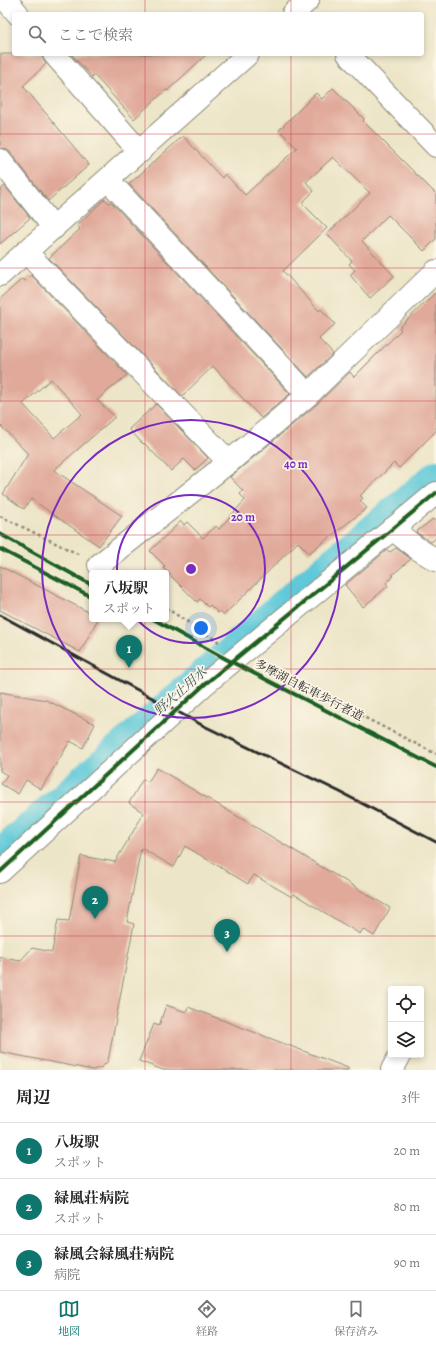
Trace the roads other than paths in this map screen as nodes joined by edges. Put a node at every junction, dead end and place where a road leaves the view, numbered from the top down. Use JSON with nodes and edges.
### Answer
{"nodes":[{"id":1,"x":6,"y":0,"type":"edge"},
{"id":2,"x":16,"y":12,"type":"edge"},
{"id":3,"x":56,"y":56,"type":"edge"},
{"id":4,"x":246,"y":56,"type":"edge"},
{"id":5,"x":350,"y":56,"type":"edge"},
{"id":6,"x":436,"y":146,"type":"edge"},
{"id":7,"x":140,"y":152,"type":"junction"},
{"id":8,"x":0,"y":160,"type":"edge"},
{"id":9,"x":108,"y":180,"type":"junction"},
{"id":10,"x":54,"y":228,"type":"junction"},
{"id":11,"x":26,"y":252,"type":"junction"},
{"id":12,"x":436,"y":271,"type":"edge"},
{"id":13,"x":0,"y":275,"type":"edge"},
{"id":14,"x":308,"y":395,"type":"junction"},
{"id":15,"x":229,"y":462,"type":"junction"},
{"id":16,"x":436,"y":493,"type":"edge"},
{"id":17,"x":392,"y":529,"type":"junction"},
{"id":18,"x":436,"y":560,"type":"edge"},
{"id":19,"x":99,"y":565,"type":"road end"},
{"id":20,"x":0,"y":872,"type":"edge"},
{"id":21,"x":398,"y":1058,"type":"edge"},
{"id":22,"x":392,"y":1070,"type":"edge"}],
"edges":[{"from":1,"to":2,"type":"street"},
{"from":3,"to":7,"type":"street"},
{"from":4,"to":7,"type":"street"},
{"from":5,"to":6,"type":"street"},
{"from":7,"to":9,"type":"street"},
{"from":8,"to":10,"type":"street"},
{"from":9,"to":10,"type":"street"},
{"from":9,"to":14,"type":"street"},
{"from":10,"to":11,"type":"street"},
{"from":11,"to":13,"type":"street"},
{"from":11,"to":15,"type":"street"},
{"from":12,"to":14,"type":"street"},
{"from":14,"to":15,"type":"street"},
{"from":15,"to":19,"type":"street"},
{"from":16,"to":17,"type":"street"},
{"from":17,"to":18,"type":"street"},
{"from":17,"to":20,"type":"street"},
{"from":21,"to":22,"type":"street"}]}
